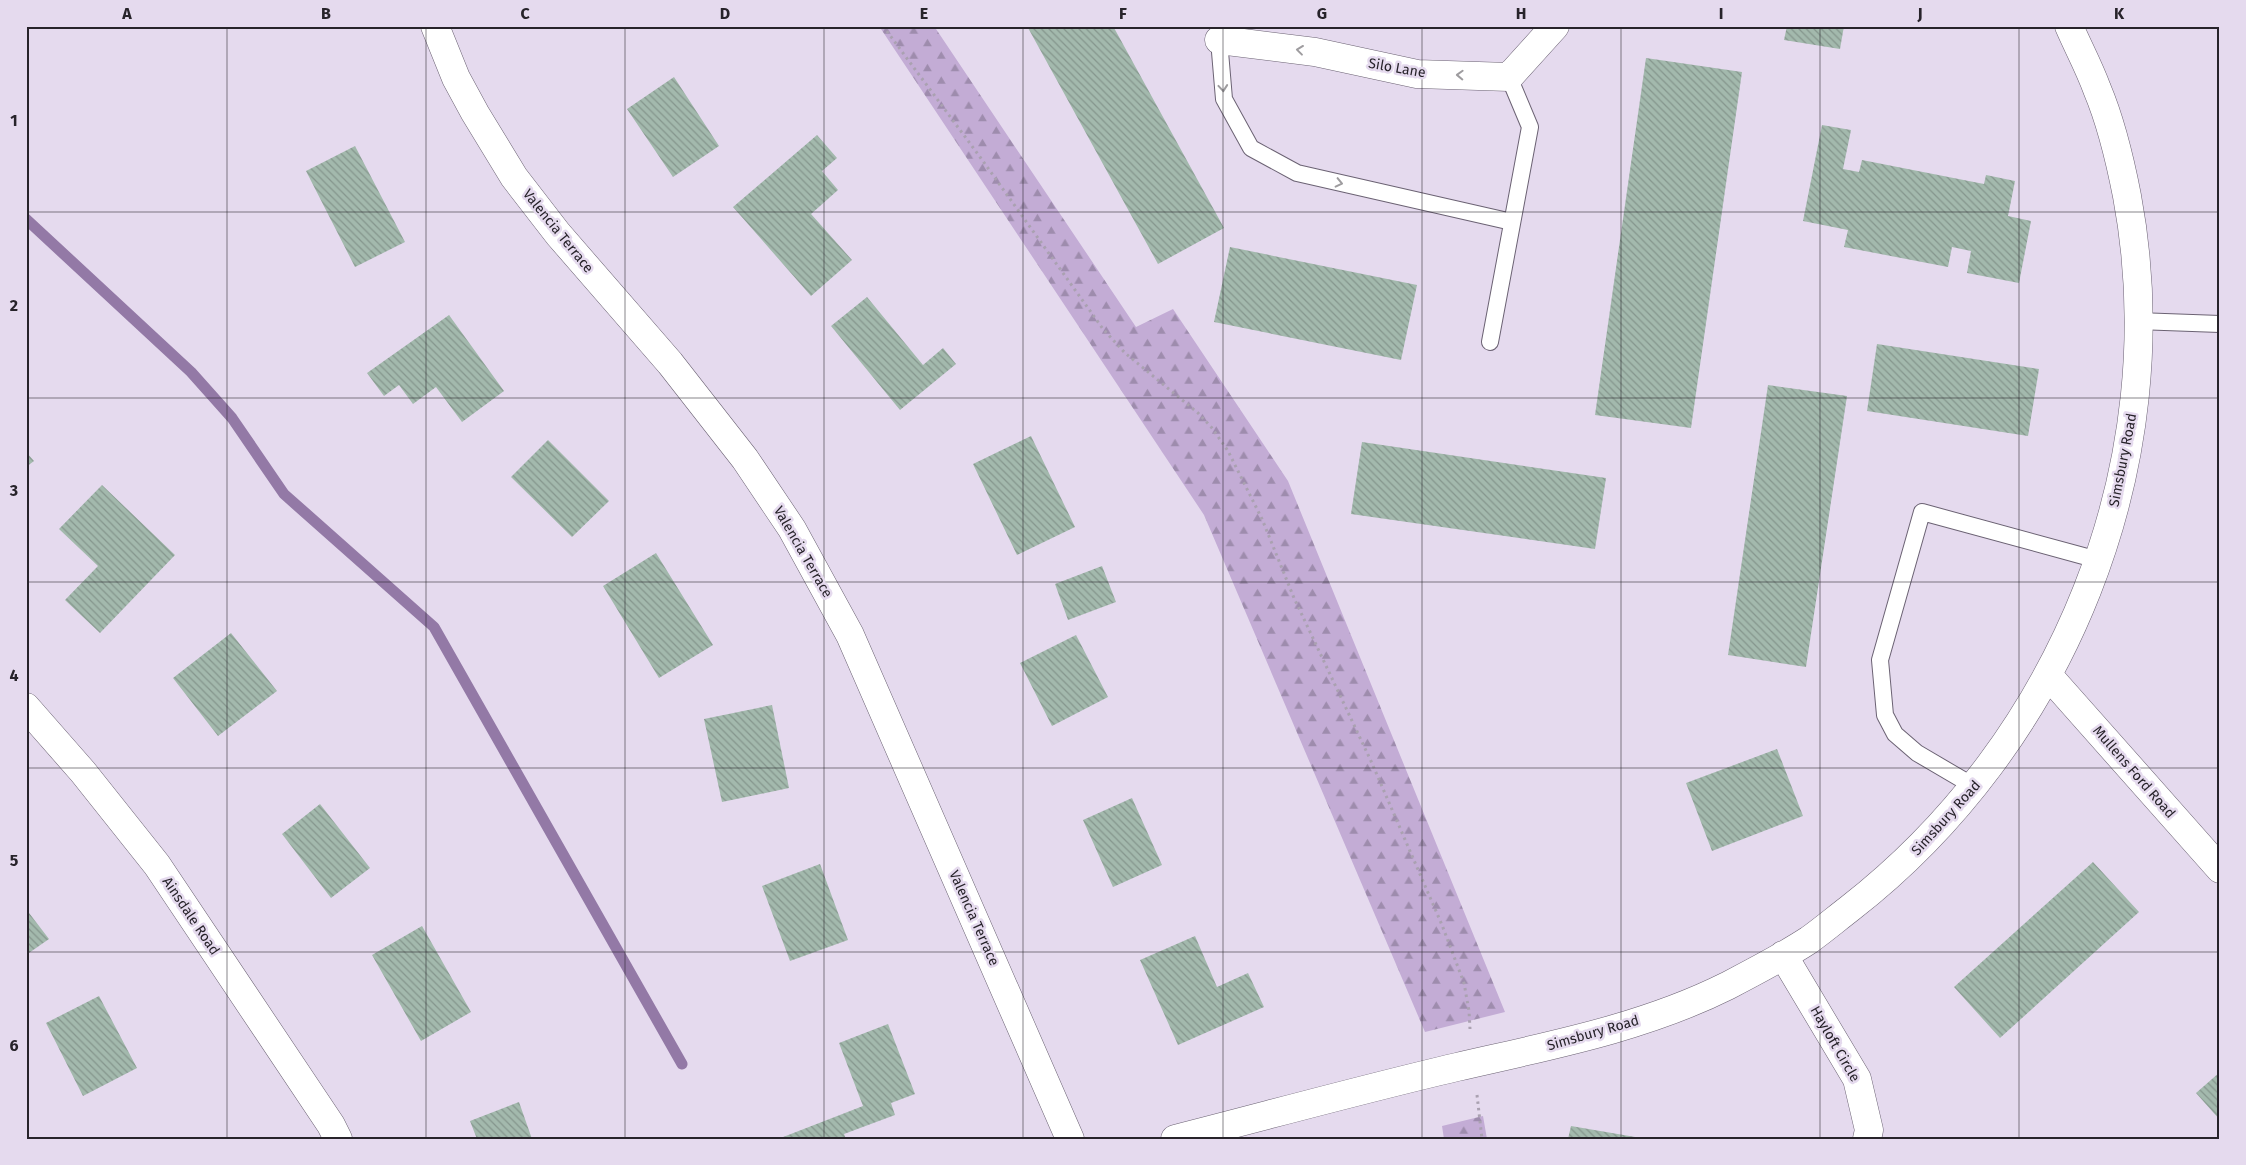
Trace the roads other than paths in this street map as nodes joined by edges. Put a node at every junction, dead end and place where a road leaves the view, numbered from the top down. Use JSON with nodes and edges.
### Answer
{"nodes":[{"id":1,"x":435,"y":26,"type":"edge"},
{"id":2,"x":1555,"y":26,"type":"edge"},
{"id":3,"x":2069,"y":26,"type":"edge"},
{"id":4,"x":1219,"y":40,"type":"joint"},
{"id":5,"x":1509,"y":77,"type":"junction"},
{"id":6,"x":1512,"y":222,"type":"junction"},
{"id":7,"x":2137,"y":321,"type":"junction"},
{"id":8,"x":2220,"y":324,"type":"edge"},
{"id":9,"x":1490,"y":342,"type":"dead end"},
{"id":10,"x":2098,"y":560,"type":"junction"},
{"id":11,"x":2048,"y":675,"type":"junction"},
{"id":12,"x":26,"y":707,"type":"edge"},
{"id":13,"x":1975,"y":787,"type":"junction"},
{"id":14,"x":2220,"y":869,"type":"edge"},
{"id":15,"x":1783,"y":955,"type":"junction"},
{"id":16,"x":338,"y":1139,"type":"edge"},
{"id":17,"x":1070,"y":1139,"type":"edge"},
{"id":18,"x":1175,"y":1139,"type":"edge"},
{"id":19,"x":1868,"y":1139,"type":"edge"}],
"edges":[{"from":1,"to":17,"type":"street","name":"Valencia Terrace"},
{"from":2,"to":5,"type":"street"},
{"from":3,"to":7,"type":"street","name":"Simsbury Road"},
{"from":5,"to":4,"type":"street","name":"Silo Lane","one_way":true},
{"from":4,"to":6,"type":"lane","one_way":true},
{"from":5,"to":6,"type":"lane"},
{"from":6,"to":9,"type":"lane"},
{"from":7,"to":8,"type":"lane"},
{"from":7,"to":10,"type":"street","name":"Simsbury Road"},
{"from":10,"to":11,"type":"street","name":"Simsbury Road"},
{"from":10,"to":13,"type":"lane"},
{"from":11,"to":13,"type":"street","name":"Simsbury Road"},
{"from":11,"to":14,"type":"street","name":"Mullens Ford Road"},
{"from":12,"to":16,"type":"street","name":"Ainsdale Road"},
{"from":13,"to":15,"type":"street","name":"Simsbury Road"},
{"from":15,"to":18,"type":"street","name":"Simsbury Road"},
{"from":15,"to":19,"type":"street","name":"Hayloft Circle"}]}
